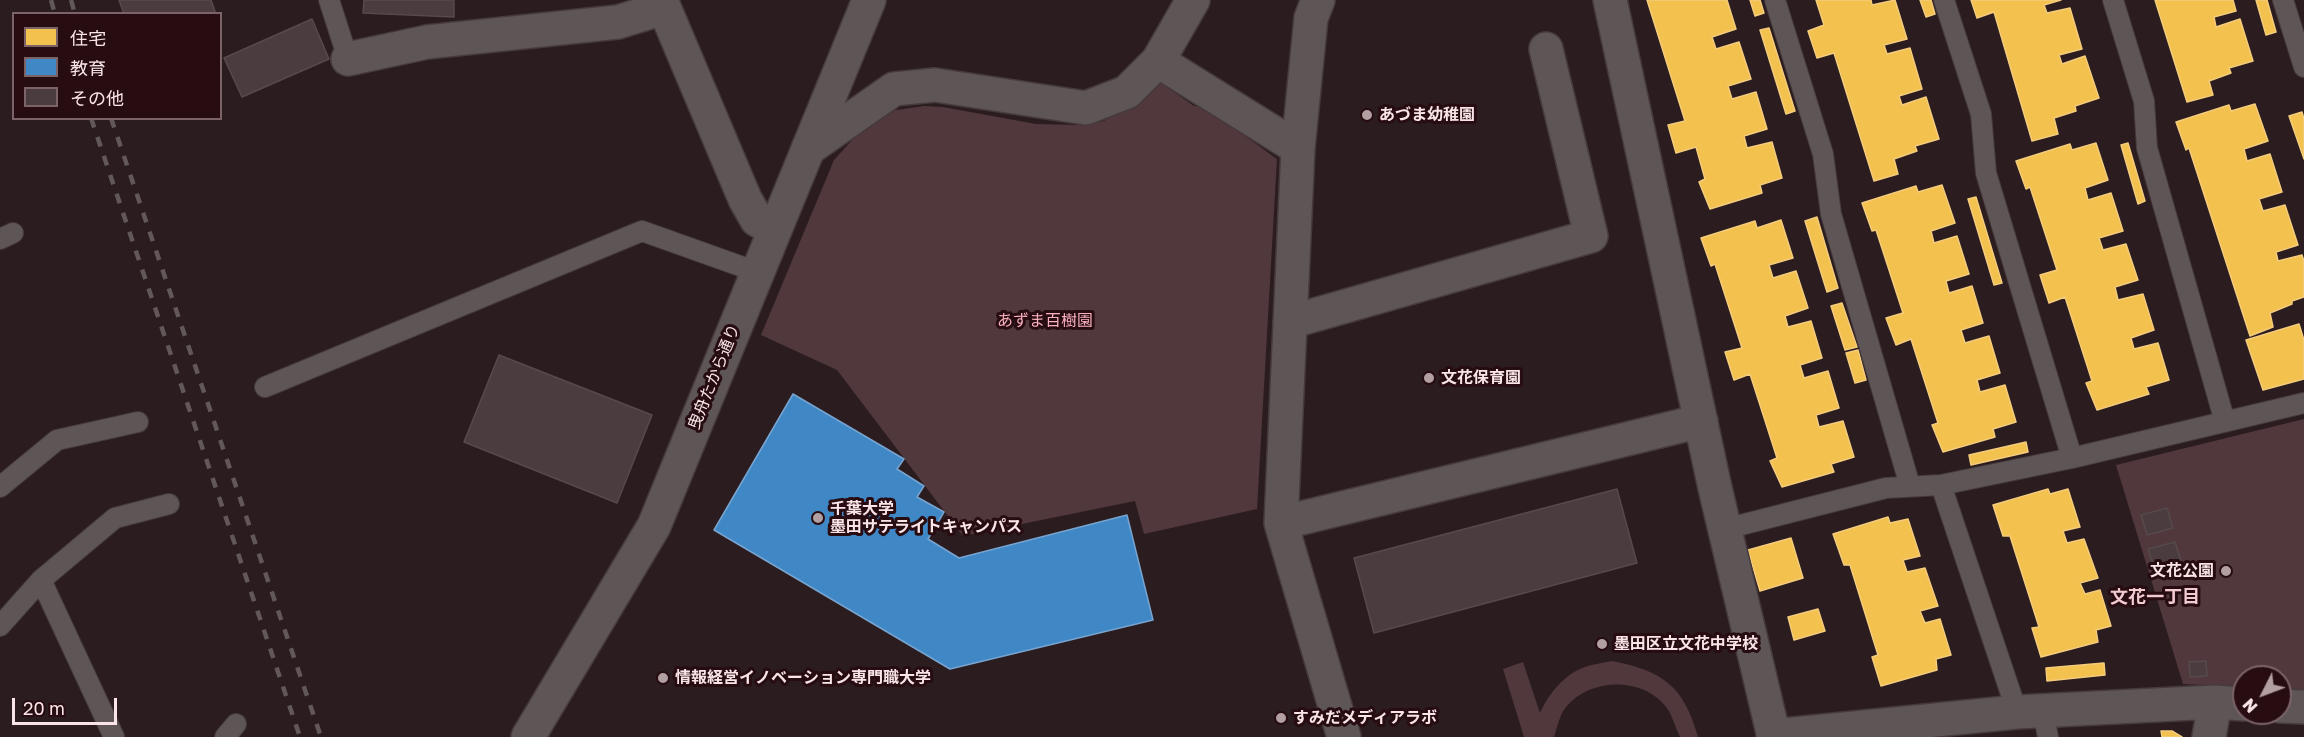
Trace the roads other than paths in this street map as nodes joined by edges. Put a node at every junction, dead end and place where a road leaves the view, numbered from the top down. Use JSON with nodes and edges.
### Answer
{"nodes":[{"id":1,"x":328,"y":0,"type":"edge"},
{"id":2,"x":869,"y":0,"type":"edge"},
{"id":3,"x":1193,"y":0,"type":"edge"},
{"id":4,"x":1318,"y":0,"type":"edge"},
{"id":5,"x":1610,"y":0,"type":"edge"},
{"id":6,"x":1775,"y":0,"type":"edge"},
{"id":7,"x":1944,"y":0,"type":"edge"},
{"id":8,"x":2113,"y":0,"type":"edge"},
{"id":9,"x":2283,"y":0,"type":"edge"},
{"id":10,"x":662,"y":4,"type":"edge"},
{"id":11,"x":1546,"y":49,"type":"dead end"},
{"id":12,"x":348,"y":59,"type":"joint"},
{"id":13,"x":1158,"y":61,"type":"junction"},
{"id":14,"x":2304,"y":67,"type":"edge"},
{"id":15,"x":1298,"y":148,"type":"junction"},
{"id":16,"x":808,"y":149,"type":"junction"},
{"id":17,"x":774,"y":228,"type":"junction"},
{"id":18,"x":757,"y":272,"type":"junction"},
{"id":19,"x":1290,"y":322,"type":"junction"},
{"id":20,"x":265,"y":387,"type":"dead end"},
{"id":21,"x":2304,"y":403,"type":"edge"},
{"id":22,"x":1701,"y":421,"type":"junction"},
{"id":23,"x":138,"y":422,"type":"dead end"},
{"id":24,"x":2225,"y":422,"type":"junction"},
{"id":25,"x":2072,"y":458,"type":"junction"},
{"id":26,"x":1941,"y":485,"type":"junction"},
{"id":27,"x":1910,"y":486,"type":"junction"},
{"id":28,"x":0,"y":487,"type":"edge"},
{"id":29,"x":169,"y":504,"type":"dead end"},
{"id":30,"x":1281,"y":524,"type":"junction"},
{"id":31,"x":1725,"y":529,"type":"junction"},
{"id":32,"x":41,"y":580,"type":"junction"},
{"id":33,"x":0,"y":626,"type":"edge"},
{"id":34,"x":2229,"y":703,"type":"edge"},
{"id":35,"x":2036,"y":720,"type":"edge"},
{"id":36,"x":1904,"y":730,"type":"edge"},
{"id":37,"x":1773,"y":736,"type":"edge"},
{"id":38,"x":114,"y":737,"type":"edge"},
{"id":39,"x":528,"y":737,"type":"edge"},
{"id":40,"x":1344,"y":737,"type":"edge"},
{"id":41,"x":2209,"y":737,"type":"edge"}],
"edges":[{"from":1,"to":12,"type":"lane"},
{"from":2,"to":16,"type":"street","name":"曳舟たから通り"},
{"from":3,"to":13,"type":"street"},
{"from":4,"to":15,"type":"street"},
{"from":5,"to":22,"type":"street"},
{"from":6,"to":27,"type":"lane"},
{"from":7,"to":25,"type":"lane"},
{"from":8,"to":24,"type":"lane"},
{"from":9,"to":14,"type":"lane"},
{"from":10,"to":12,"type":"street"},
{"from":10,"to":17,"type":"street"},
{"from":11,"to":19,"type":"street"},
{"from":13,"to":15,"type":"street"},
{"from":13,"to":16,"type":"street"},
{"from":15,"to":19,"type":"street"},
{"from":16,"to":17,"type":"street","name":"曳舟たから通り"},
{"from":17,"to":18,"type":"street","name":"曳舟たから通り"},
{"from":18,"to":20,"type":"lane"},
{"from":18,"to":39,"type":"street","name":"曳舟たから通り"},
{"from":19,"to":30,"type":"street"},
{"from":21,"to":24,"type":"lane"},
{"from":22,"to":30,"type":"street"},
{"from":22,"to":31,"type":"street"},
{"from":23,"to":28,"type":"lane"},
{"from":24,"to":25,"type":"lane"},
{"from":25,"to":26,"type":"lane"},
{"from":26,"to":27,"type":"lane"},
{"from":26,"to":35,"type":"lane"},
{"from":27,"to":31,"type":"lane"},
{"from":29,"to":32,"type":"lane"},
{"from":30,"to":40,"type":"street"},
{"from":31,"to":37,"type":"street"},
{"from":32,"to":33,"type":"lane"},
{"from":32,"to":38,"type":"lane"},
{"from":34,"to":35,"type":"street"},
{"from":34,"to":41,"type":"street"},
{"from":35,"to":36,"type":"street"},
{"from":36,"to":37,"type":"street"}]}
